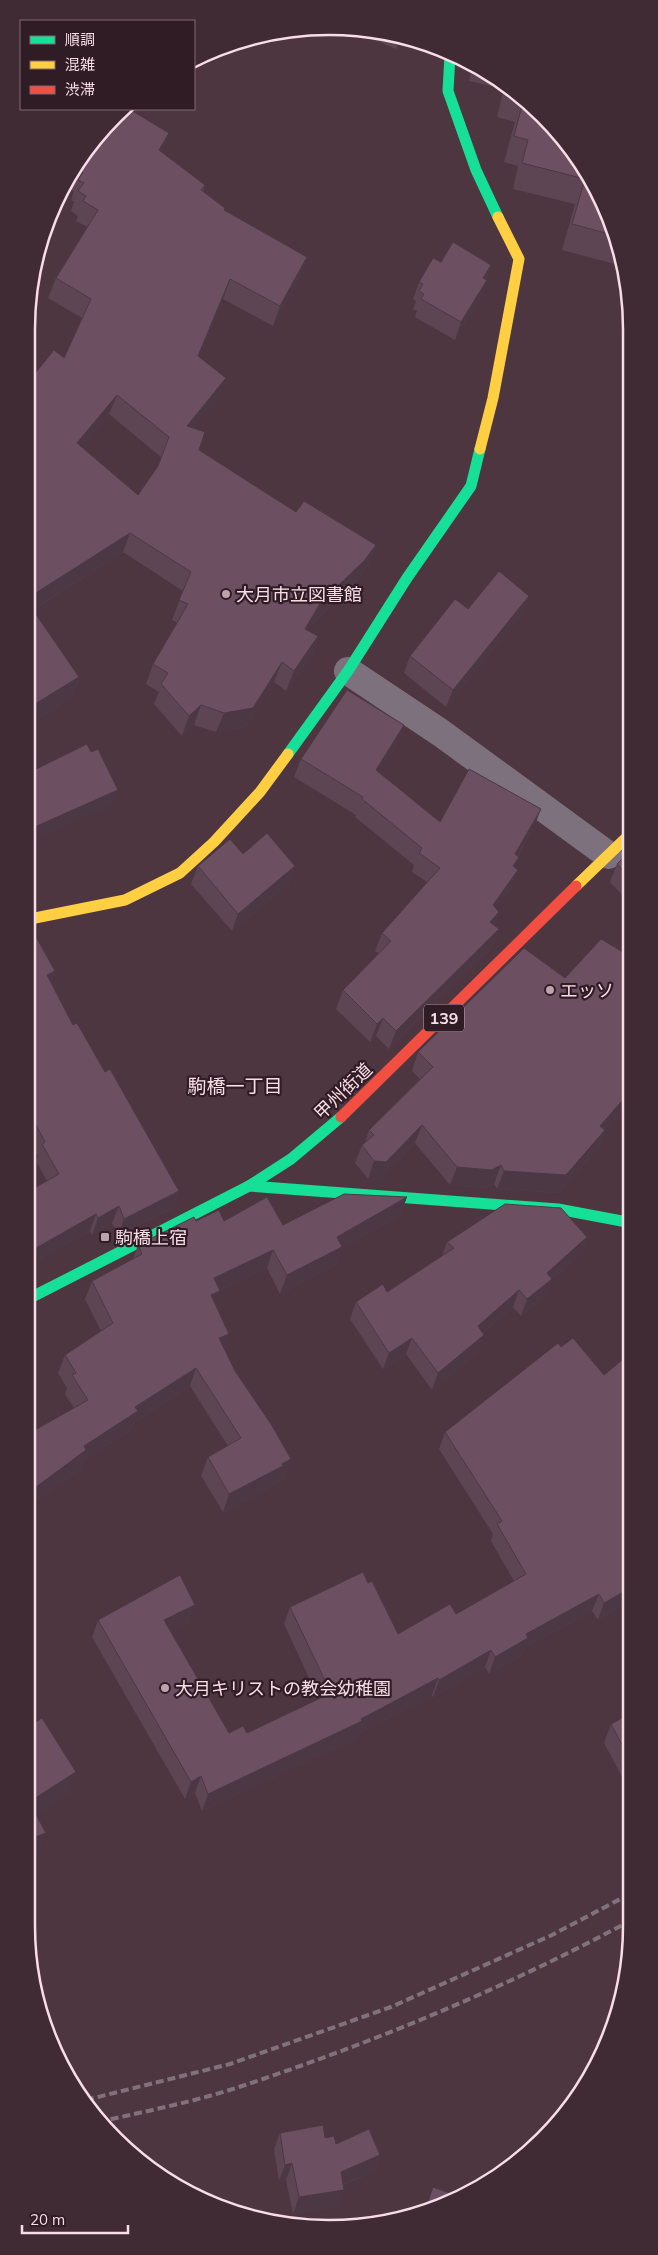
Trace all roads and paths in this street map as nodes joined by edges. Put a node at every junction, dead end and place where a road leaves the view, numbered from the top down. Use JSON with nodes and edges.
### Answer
{"nodes":[{"id":1,"x":450,"y":61,"type":"edge"},
{"id":2,"x":348,"y":670,"type":"junction"},
{"id":3,"x":623,"y":841,"type":"edge"},
{"id":4,"x":608,"y":855,"type":"junction"},
{"id":5,"x":35,"y":918,"type":"edge"},
{"id":6,"x":249,"y":1186,"type":"junction"},
{"id":7,"x":623,"y":1221,"type":"edge"},
{"id":8,"x":35,"y":1295,"type":"edge"}],
"edges":[{"from":1,"to":2,"type":"main road"},
{"from":2,"to":4,"type":"street"},
{"from":2,"to":5,"type":"main road"},
{"from":3,"to":4,"type":"main road","name":"甲州街道","number":"139"},
{"from":4,"to":6,"type":"main road","name":"甲州街道","number":"139"},
{"from":6,"to":7,"type":"main road"},
{"from":6,"to":8,"type":"main road","name":"甲州街道","number":"139"}]}
